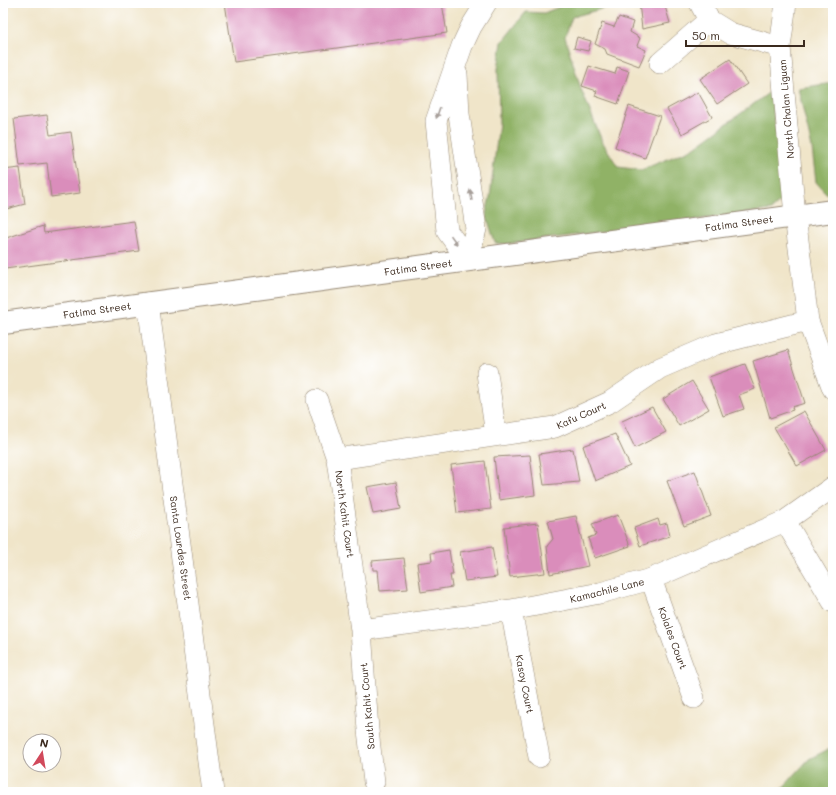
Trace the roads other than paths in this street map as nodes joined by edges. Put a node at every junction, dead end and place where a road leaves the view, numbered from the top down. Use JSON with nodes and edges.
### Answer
{"nodes":[{"id":1,"x":486,"y":3,"type":"edge"},
{"id":2,"x":786,"y":3,"type":"edge"},
{"id":3,"x":705,"y":11,"type":"edge"},
{"id":4,"x":780,"y":47,"type":"junction"},
{"id":5,"x":456,"y":63,"type":"junction"},
{"id":6,"x":660,"y":63,"type":"dead end"},
{"id":7,"x":833,"y":211,"type":"edge"},
{"id":8,"x":795,"y":216,"type":"junction"},
{"id":9,"x":468,"y":260,"type":"junction"},
{"id":10,"x":148,"y":303,"type":"junction"},
{"id":11,"x":808,"y":321,"type":"junction"},
{"id":12,"x":3,"y":323,"type":"edge"},
{"id":13,"x":487,"y":372,"type":"dead end"},
{"id":14,"x":833,"y":390,"type":"edge"},
{"id":15,"x":318,"y":400,"type":"dead end"},
{"id":16,"x":496,"y":435,"type":"junction"},
{"id":17,"x":337,"y":459,"type":"junction"},
{"id":18,"x":833,"y":487,"type":"edge"},
{"id":19,"x":784,"y":520,"type":"junction"},
{"id":20,"x":651,"y":579,"type":"junction"},
{"id":21,"x":833,"y":602,"type":"edge"},
{"id":22,"x":511,"y":610,"type":"junction"},
{"id":23,"x":361,"y":630,"type":"junction"},
{"id":24,"x":694,"y":698,"type":"dead end"},
{"id":25,"x":538,"y":757,"type":"dead end"},
{"id":26,"x":374,"y":782,"type":"dead end"},
{"id":27,"x":213,"y":792,"type":"edge"}],
"edges":[{"from":1,"to":5,"type":"street"},
{"from":2,"to":4,"type":"street","name":"North Chalan Liguan"},
{"from":3,"to":4,"type":"street"},
{"from":3,"to":6,"type":"street"},
{"from":4,"to":8,"type":"street","name":"North Chalan Liguan"},
{"from":9,"to":5,"type":"street","one_way":true},
{"from":5,"to":9,"type":"street","one_way":true},
{"from":7,"to":8,"type":"main road","name":"Fatima Street"},
{"from":8,"to":9,"type":"main road","name":"Fatima Street"},
{"from":8,"to":11,"type":"street","name":"North Chalan Liguan"},
{"from":9,"to":10,"type":"main road","name":"Fatima Street"},
{"from":10,"to":12,"type":"main road","name":"Fatima Street"},
{"from":10,"to":27,"type":"street","name":"Santa Lourdes Street"},
{"from":11,"to":14,"type":"street","name":"North Chalan Liguan"},
{"from":11,"to":16,"type":"street","name":"Kafu Court"},
{"from":13,"to":16,"type":"street"},
{"from":15,"to":17,"type":"street","name":"North Kahit Court"},
{"from":16,"to":17,"type":"street","name":"Kafu Court"},
{"from":17,"to":23,"type":"street","name":"North Kahit Court"},
{"from":18,"to":19,"type":"street","name":"Kamachile Lane"},
{"from":19,"to":20,"type":"street","name":"Kamachile Lane"},
{"from":19,"to":21,"type":"street"},
{"from":20,"to":22,"type":"street","name":"Kamachile Lane"},
{"from":20,"to":24,"type":"street","name":"Kolales Court"},
{"from":22,"to":23,"type":"street","name":"Kamachile Lane"},
{"from":22,"to":25,"type":"street","name":"Kasoy Court"},
{"from":23,"to":26,"type":"street","name":"South Kahit Court"}]}
